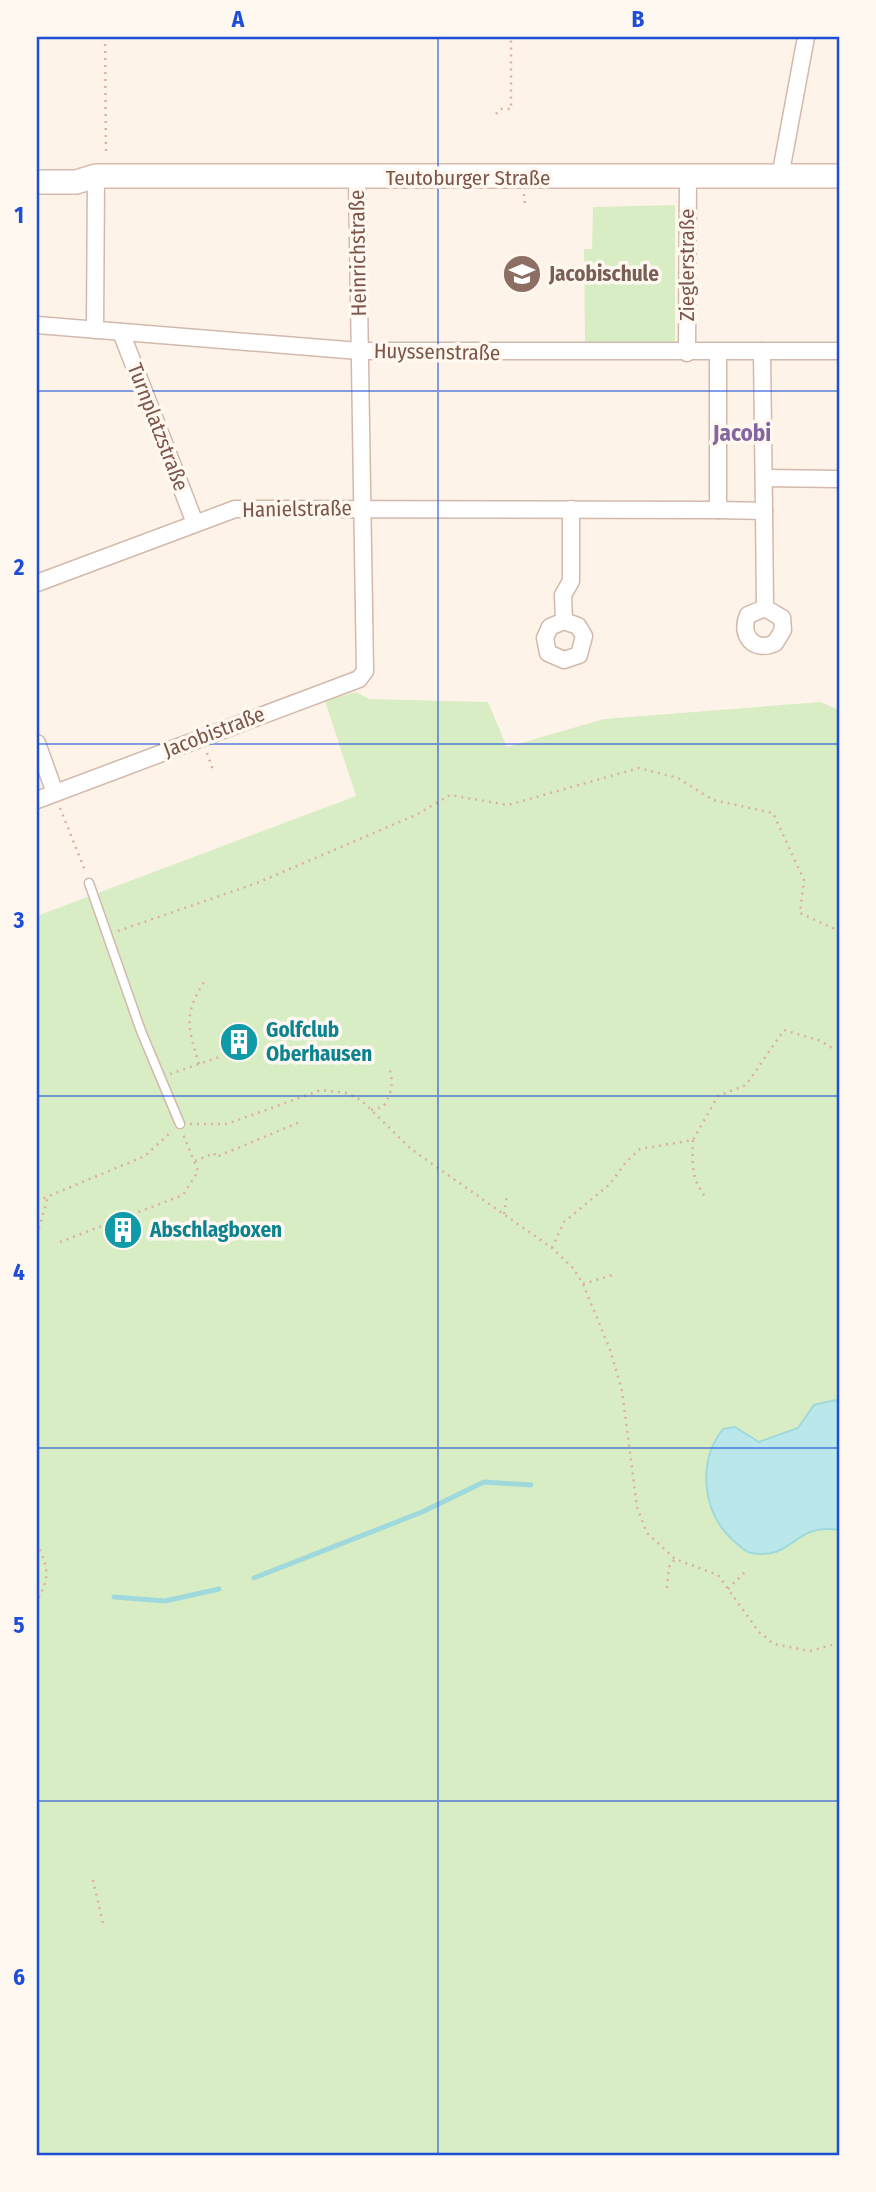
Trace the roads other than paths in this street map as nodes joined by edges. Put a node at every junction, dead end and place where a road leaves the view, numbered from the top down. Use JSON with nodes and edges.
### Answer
{"nodes":[{"id":1,"x":806,"y":37,"type":"edge"},
{"id":2,"x":37,"y":169,"type":"edge"},
{"id":3,"x":839,"y":176,"type":"edge"},
{"id":4,"x":102,"y":177,"type":"junction"},
{"id":5,"x":688,"y":177,"type":"junction"},
{"id":6,"x":780,"y":177,"type":"junction"},
{"id":7,"x":357,"y":178,"type":"junction"},
{"id":8,"x":37,"y":183,"type":"edge"},
{"id":9,"x":37,"y":326,"type":"edge"},
{"id":10,"x":95,"y":330,"type":"junction"},
{"id":11,"x":121,"y":331,"type":"junction"},
{"id":12,"x":359,"y":351,"type":"junction"},
{"id":13,"x":762,"y":351,"type":"junction"},
{"id":14,"x":839,"y":351,"type":"edge"},
{"id":15,"x":687,"y":353,"type":"junction"},
{"id":16,"x":718,"y":353,"type":"junction"},
{"id":17,"x":764,"y":478,"type":"junction"},
{"id":18,"x":839,"y":480,"type":"edge"},
{"id":19,"x":364,"y":508,"type":"junction"},
{"id":20,"x":571,"y":509,"type":"junction"},
{"id":21,"x":718,"y":510,"type":"junction"},
{"id":22,"x":764,"y":511,"type":"junction"},
{"id":23,"x":195,"y":523,"type":"junction"},
{"id":24,"x":37,"y":583,"type":"edge"},
{"id":25,"x":765,"y":608,"type":"dead end"},
{"id":26,"x":564,"y":621,"type":"dead end"},
{"id":27,"x":366,"y":664,"type":"joint"},
{"id":28,"x":37,"y":743,"type":"edge"},
{"id":29,"x":55,"y":793,"type":"junction"},
{"id":30,"x":37,"y":800,"type":"edge"},
{"id":31,"x":89,"y":883,"type":"road end"},
{"id":32,"x":180,"y":1124,"type":"road end"}],
"edges":[{"from":1,"to":6,"type":"street"},
{"from":2,"to":4,"type":"main road","name":"Teutoburger Straße"},
{"from":3,"to":6,"type":"main road","name":"Teutoburger Straße"},
{"from":4,"to":7,"type":"main road","name":"Teutoburger Straße"},
{"from":4,"to":8,"type":"main road","name":"Teutoburger Straße"},
{"from":4,"to":10,"type":"street"},
{"from":5,"to":6,"type":"main road","name":"Teutoburger Straße"},
{"from":5,"to":7,"type":"main road","name":"Teutoburger Straße"},
{"from":5,"to":15,"type":"street","name":"Zieglerstraße"},
{"from":7,"to":12,"type":"street","name":"Heinrichstraße"},
{"from":9,"to":10,"type":"street","name":"Huyssenstraße"},
{"from":10,"to":11,"type":"street","name":"Huyssenstraße"},
{"from":11,"to":12,"type":"street","name":"Huyssenstraße"},
{"from":11,"to":23,"type":"street","name":"Turnplatzstraße"},
{"from":12,"to":15,"type":"street","name":"Huyssenstraße"},
{"from":12,"to":19,"type":"street","name":"Heinrichstraße"},
{"from":13,"to":14,"type":"street","name":"Huyssenstraße"},
{"from":13,"to":16,"type":"street","name":"Huyssenstraße"},
{"from":13,"to":17,"type":"street"},
{"from":15,"to":16,"type":"street","name":"Huyssenstraße"},
{"from":16,"to":21,"type":"street"},
{"from":17,"to":18,"type":"street"},
{"from":17,"to":22,"type":"street"},
{"from":19,"to":20,"type":"street","name":"Hanielstraße"},
{"from":19,"to":23,"type":"street","name":"Hanielstraße"},
{"from":19,"to":27,"type":"street","name":"Heinrichstraße"},
{"from":20,"to":21,"type":"street","name":"Hanielstraße"},
{"from":20,"to":26,"type":"street"},
{"from":21,"to":22,"type":"street"},
{"from":22,"to":25,"type":"street"},
{"from":23,"to":24,"type":"street","name":"Hanielstraße"},
{"from":27,"to":29,"type":"street","name":"Jacobistraße"},
{"from":28,"to":29,"type":"street"},
{"from":29,"to":30,"type":"street","name":"Jacobistraße"},
{"from":31,"to":32,"type":"lane"}]}
